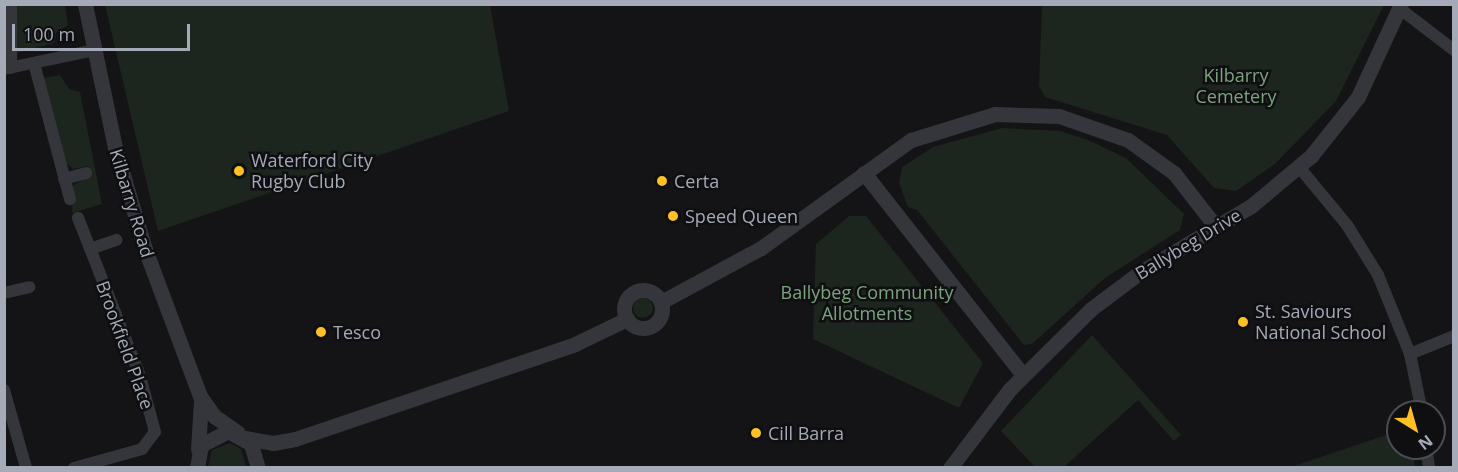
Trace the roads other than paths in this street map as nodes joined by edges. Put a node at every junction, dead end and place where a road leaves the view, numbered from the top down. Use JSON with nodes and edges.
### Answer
{"nodes":[{"id":1,"x":11,"y":4,"type":"edge"},
{"id":2,"x":85,"y":4,"type":"edge"},
{"id":3,"x":1400,"y":6,"type":"edge"},
{"id":4,"x":94,"y":50,"type":"junction"},
{"id":5,"x":1454,"y":50,"type":"edge"},
{"id":6,"x":34,"y":63,"type":"junction"},
{"id":7,"x":8,"y":68,"type":"edge"},
{"id":8,"x":1299,"y":167,"type":"junction"},
{"id":9,"x":864,"y":172,"type":"junction"},
{"id":10,"x":86,"y":173,"type":"dead end"},
{"id":11,"x":64,"y":179,"type":"junction"},
{"id":12,"x":70,"y":199,"type":"dead end"},
{"id":13,"x":78,"y":218,"type":"dead end"},
{"id":14,"x":1216,"y":227,"type":"junction"},
{"id":15,"x":116,"y":240,"type":"dead end"},
{"id":16,"x":90,"y":249,"type":"junction"},
{"id":17,"x":29,"y":286,"type":"dead end"},
{"id":18,"x":4,"y":293,"type":"edge"},
{"id":19,"x":661,"y":302,"type":"junction"},
{"id":20,"x":627,"y":319,"type":"junction"},
{"id":21,"x":1454,"y":336,"type":"edge"},
{"id":22,"x":1410,"y":354,"type":"junction"},
{"id":23,"x":1023,"y":375,"type":"junction"},
{"id":24,"x":4,"y":390,"type":"edge"},
{"id":25,"x":200,"y":396,"type":"junction"},
{"id":26,"x":1420,"y":400,"type":"edge"},
{"id":27,"x":242,"y":436,"type":"junction"},
{"id":28,"x":295,"y":439,"type":"junction"},
{"id":29,"x":195,"y":463,"type":"edge"},
{"id":30,"x":26,"y":468,"type":"edge"},
{"id":31,"x":74,"y":468,"type":"edge"},
{"id":32,"x":258,"y":468,"type":"edge"},
{"id":33,"x":950,"y":468,"type":"edge"}],
"edges":[{"from":1,"to":7,"type":"street"},
{"from":2,"to":4,"type":"street","name":"Kilbarry Road"},
{"from":3,"to":5,"type":"street"},
{"from":3,"to":8,"type":"street","name":"Ballybeg Drive"},
{"from":4,"to":6,"type":"street"},
{"from":4,"to":25,"type":"street","name":"Kilbarry Road"},
{"from":6,"to":7,"type":"street"},
{"from":6,"to":11,"type":"street"},
{"from":8,"to":14,"type":"street","name":"Ballybeg Drive"},
{"from":8,"to":22,"type":"street"},
{"from":9,"to":14,"type":"street"},
{"from":9,"to":19,"type":"street"},
{"from":9,"to":23,"type":"street"},
{"from":10,"to":11,"type":"street"},
{"from":11,"to":12,"type":"street"},
{"from":13,"to":16,"type":"street","name":"Brookfield Place"},
{"from":14,"to":23,"type":"street","name":"Ballybeg Drive"},
{"from":15,"to":16,"type":"street"},
{"from":16,"to":31,"type":"street","name":"Brookfield Place"},
{"from":17,"to":18,"type":"street"},
{"from":19,"to":20,"type":"street"},
{"from":19,"to":20,"type":"street"},
{"from":20,"to":28,"type":"street"},
{"from":21,"to":22,"type":"street"},
{"from":22,"to":26,"type":"street"},
{"from":23,"to":33,"type":"street","name":"Ballybeg Drive"},
{"from":24,"to":30,"type":"street"},
{"from":25,"to":27,"type":"street","name":"Kilbarry Road"},
{"from":25,"to":29,"type":"street","name":"Kilbarry Road"},
{"from":27,"to":28,"type":"street"},
{"from":27,"to":29,"type":"street"},
{"from":27,"to":32,"type":"street"},
{"from":28,"to":32,"type":"street"}]}
